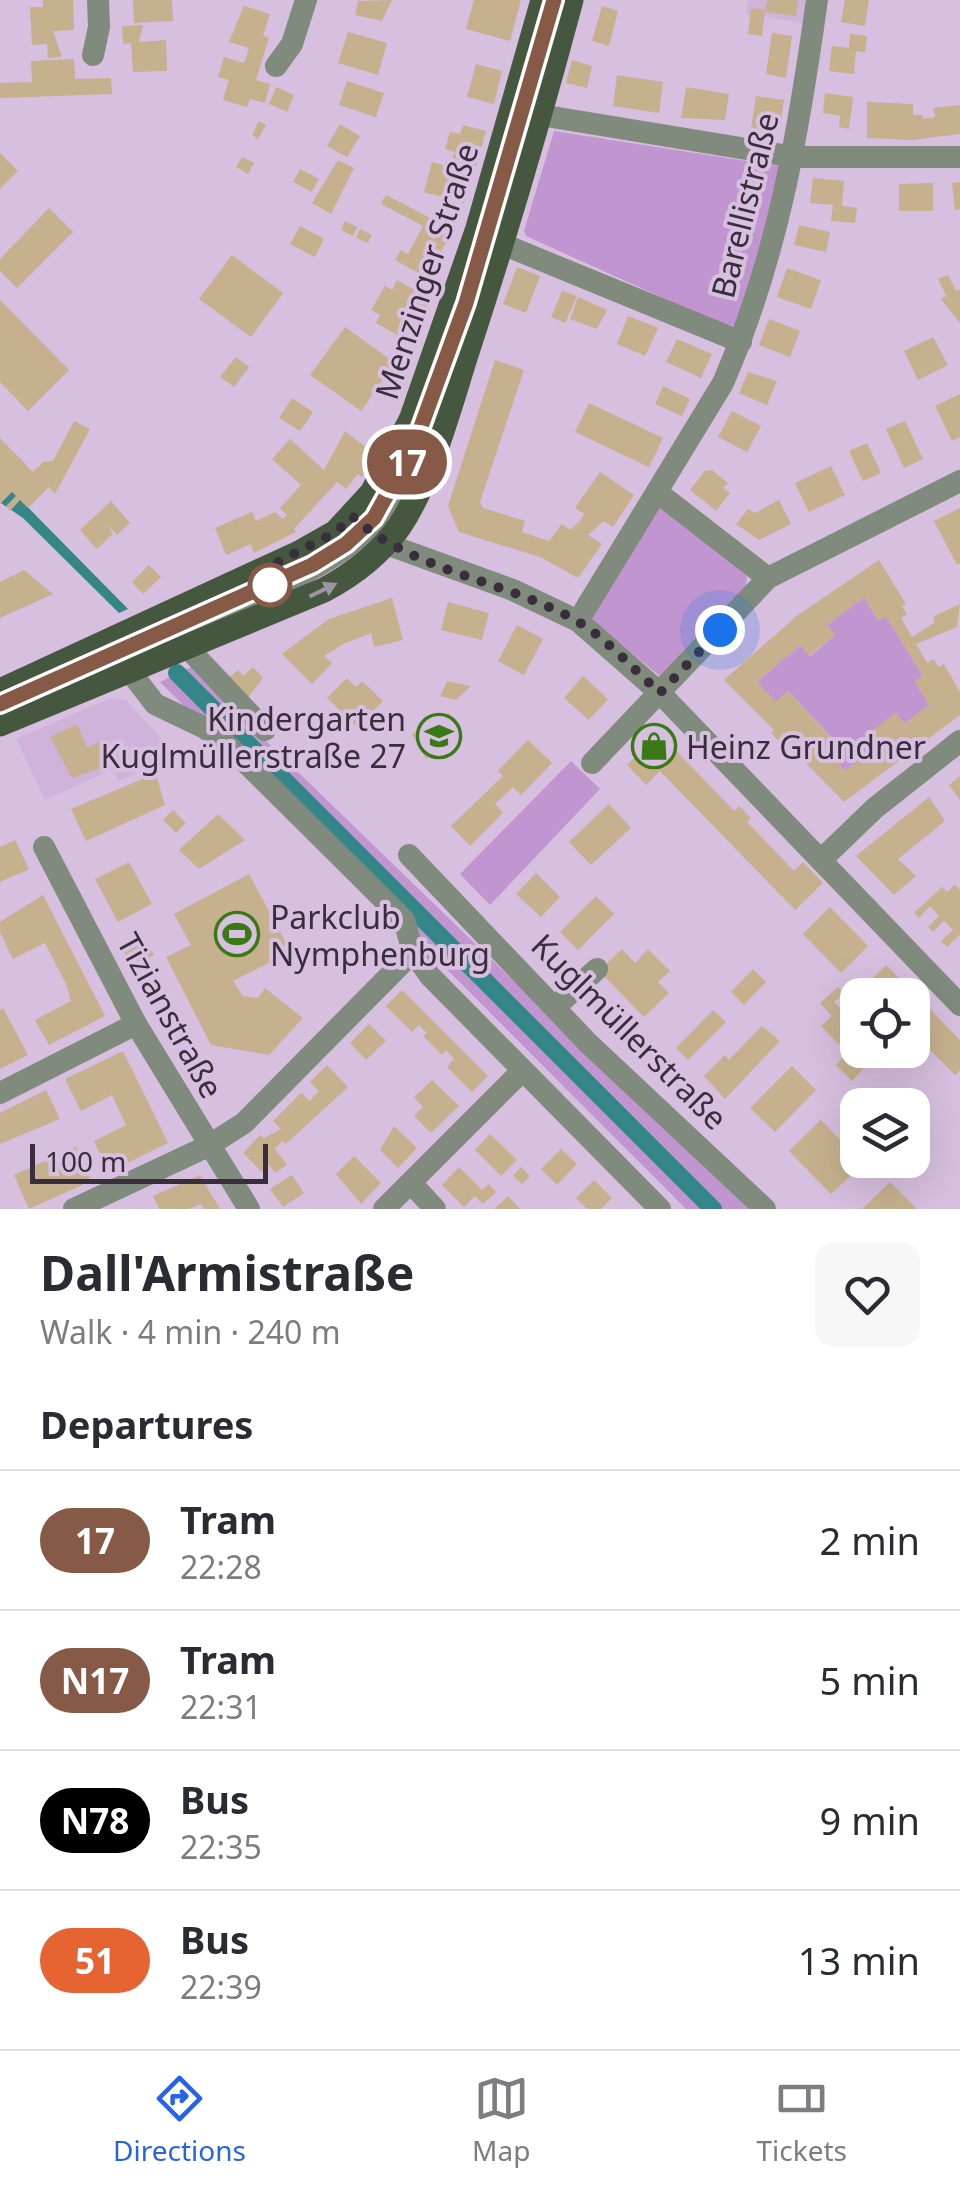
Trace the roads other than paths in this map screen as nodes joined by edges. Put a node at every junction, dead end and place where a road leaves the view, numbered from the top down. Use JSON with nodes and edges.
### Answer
{"nodes":[{"id":1,"x":98,"y":0,"type":"edge"},
{"id":2,"x":306,"y":0,"type":"edge"},
{"id":3,"x":543,"y":0,"type":"edge"},
{"id":4,"x":571,"y":0,"type":"edge"},
{"id":5,"x":816,"y":0,"type":"edge"},
{"id":6,"x":93,"y":55,"type":"dead end"},
{"id":7,"x":276,"y":66,"type":"dead end"},
{"id":8,"x":540,"y":115,"type":"junction"},
{"id":9,"x":795,"y":157,"type":"junction"},
{"id":10,"x":960,"y":158,"type":"edge"},
{"id":11,"x":502,"y":244,"type":"junction"},
{"id":12,"x":464,"y":270,"type":"junction"},
{"id":13,"x":740,"y":342,"type":"junction"},
{"id":14,"x":447,"y":393,"type":"junction"},
{"id":15,"x":960,"y":481,"type":"edge"},
{"id":16,"x":657,"y":492,"type":"junction"},
{"id":17,"x":368,"y":530,"type":"junction"},
{"id":18,"x":768,"y":578,"type":"junction"},
{"id":19,"x":222,"y":611,"type":"junction"},
{"id":20,"x":578,"y":621,"type":"junction"},
{"id":21,"x":193,"y":642,"type":"junction"},
{"id":22,"x":128,"y":669,"type":"junction"},
{"id":23,"x":0,"y":691,"type":"edge"},
{"id":24,"x":660,"y":693,"type":"junction"},
{"id":25,"x":0,"y":705,"type":"edge"},
{"id":26,"x":0,"y":724,"type":"edge"},
{"id":27,"x":266,"y":730,"type":"dead end"},
{"id":28,"x":960,"y":741,"type":"edge"},
{"id":29,"x":592,"y":763,"type":"dead end"},
{"id":30,"x":44,"y":847,"type":"dead end"},
{"id":31,"x":409,"y":855,"type":"dead end"},
{"id":32,"x":821,"y":860,"type":"junction"},
{"id":33,"x":413,"y":952,"type":"junction"},
{"id":34,"x":596,"y":969,"type":"dead end"},
{"id":35,"x":960,"y":1005,"type":"edge"},
{"id":36,"x":556,"y":1007,"type":"junction"},
{"id":37,"x":136,"y":1024,"type":"junction"},
{"id":38,"x":522,"y":1070,"type":"junction"},
{"id":39,"x":0,"y":1093,"type":"edge"},
{"id":40,"x":208,"y":1146,"type":"junction"},
{"id":41,"x":412,"y":1184,"type":"junction"},
{"id":42,"x":74,"y":1209,"type":"edge"},
{"id":43,"x":249,"y":1209,"type":"edge"},
{"id":44,"x":384,"y":1209,"type":"edge"},
{"id":45,"x":435,"y":1209,"type":"edge"},
{"id":46,"x":660,"y":1209,"type":"edge"},
{"id":47,"x":765,"y":1209,"type":"edge"}],
"edges":[{"from":1,"to":6,"type":"street"},
{"from":2,"to":7,"type":"street"},
{"from":3,"to":12,"type":"main road","name":"Menzinger Straße"},
{"from":4,"to":8,"type":"main road","name":"Menzinger Straße"},
{"from":5,"to":9,"type":"street","name":"Barellistraße"},
{"from":8,"to":9,"type":"street"},
{"from":8,"to":11,"type":"main road","name":"Menzinger Straße"},
{"from":9,"to":10,"type":"street"},
{"from":9,"to":13,"type":"street","name":"Barellistraße"},
{"from":11,"to":13,"type":"street"},
{"from":11,"to":14,"type":"main road","name":"Menzinger Straße"},
{"from":12,"to":14,"type":"street"},
{"from":12,"to":17,"type":"main road","name":"Menzinger Straße"},
{"from":13,"to":16,"type":"street","name":"Barellistraße"},
{"from":14,"to":17,"type":"main road","name":"Menzinger Straße"},
{"from":15,"to":18,"type":"street"},
{"from":16,"to":18,"type":"street"},
{"from":16,"to":20,"type":"street","name":"Barellistraße"},
{"from":17,"to":19,"type":"street"},
{"from":17,"to":20,"type":"street"},
{"from":21,"to":17,"type":"main road","name":"Menzinger Straße","one_way":true},
{"from":17,"to":23,"type":"main road","name":"Menzinger Straße"},
{"from":18,"to":24,"type":"street"},
{"from":19,"to":21,"type":"street"},
{"from":19,"to":25,"type":"street"},
{"from":20,"to":24,"type":"street"},
{"from":21,"to":22,"type":"main road","name":"Menzinger Straße"},
{"from":21,"to":27,"type":"street"},
{"from":22,"to":26,"type":"main road","name":"Menzinger Straße"},
{"from":22,"to":33,"type":"street"},
{"from":24,"to":29,"type":"street"},
{"from":24,"to":32,"type":"street"},
{"from":28,"to":32,"type":"street"},
{"from":30,"to":37,"type":"street","name":"Tizianstraße"},
{"from":31,"to":36,"type":"street","name":"Kuglmüllerstraße"},
{"from":32,"to":35,"type":"street"},
{"from":33,"to":38,"type":"street"},
{"from":33,"to":40,"type":"street"},
{"from":34,"to":36,"type":"street"},
{"from":36,"to":47,"type":"street","name":"Kuglmüllerstraße"},
{"from":37,"to":39,"type":"street"},
{"from":37,"to":40,"type":"street","name":"Tizianstraße"},
{"from":38,"to":41,"type":"street"},
{"from":38,"to":46,"type":"street"},
{"from":40,"to":42,"type":"street"},
{"from":40,"to":43,"type":"street","name":"Tizianstraße"},
{"from":41,"to":44,"type":"street"},
{"from":41,"to":45,"type":"street"}]}
